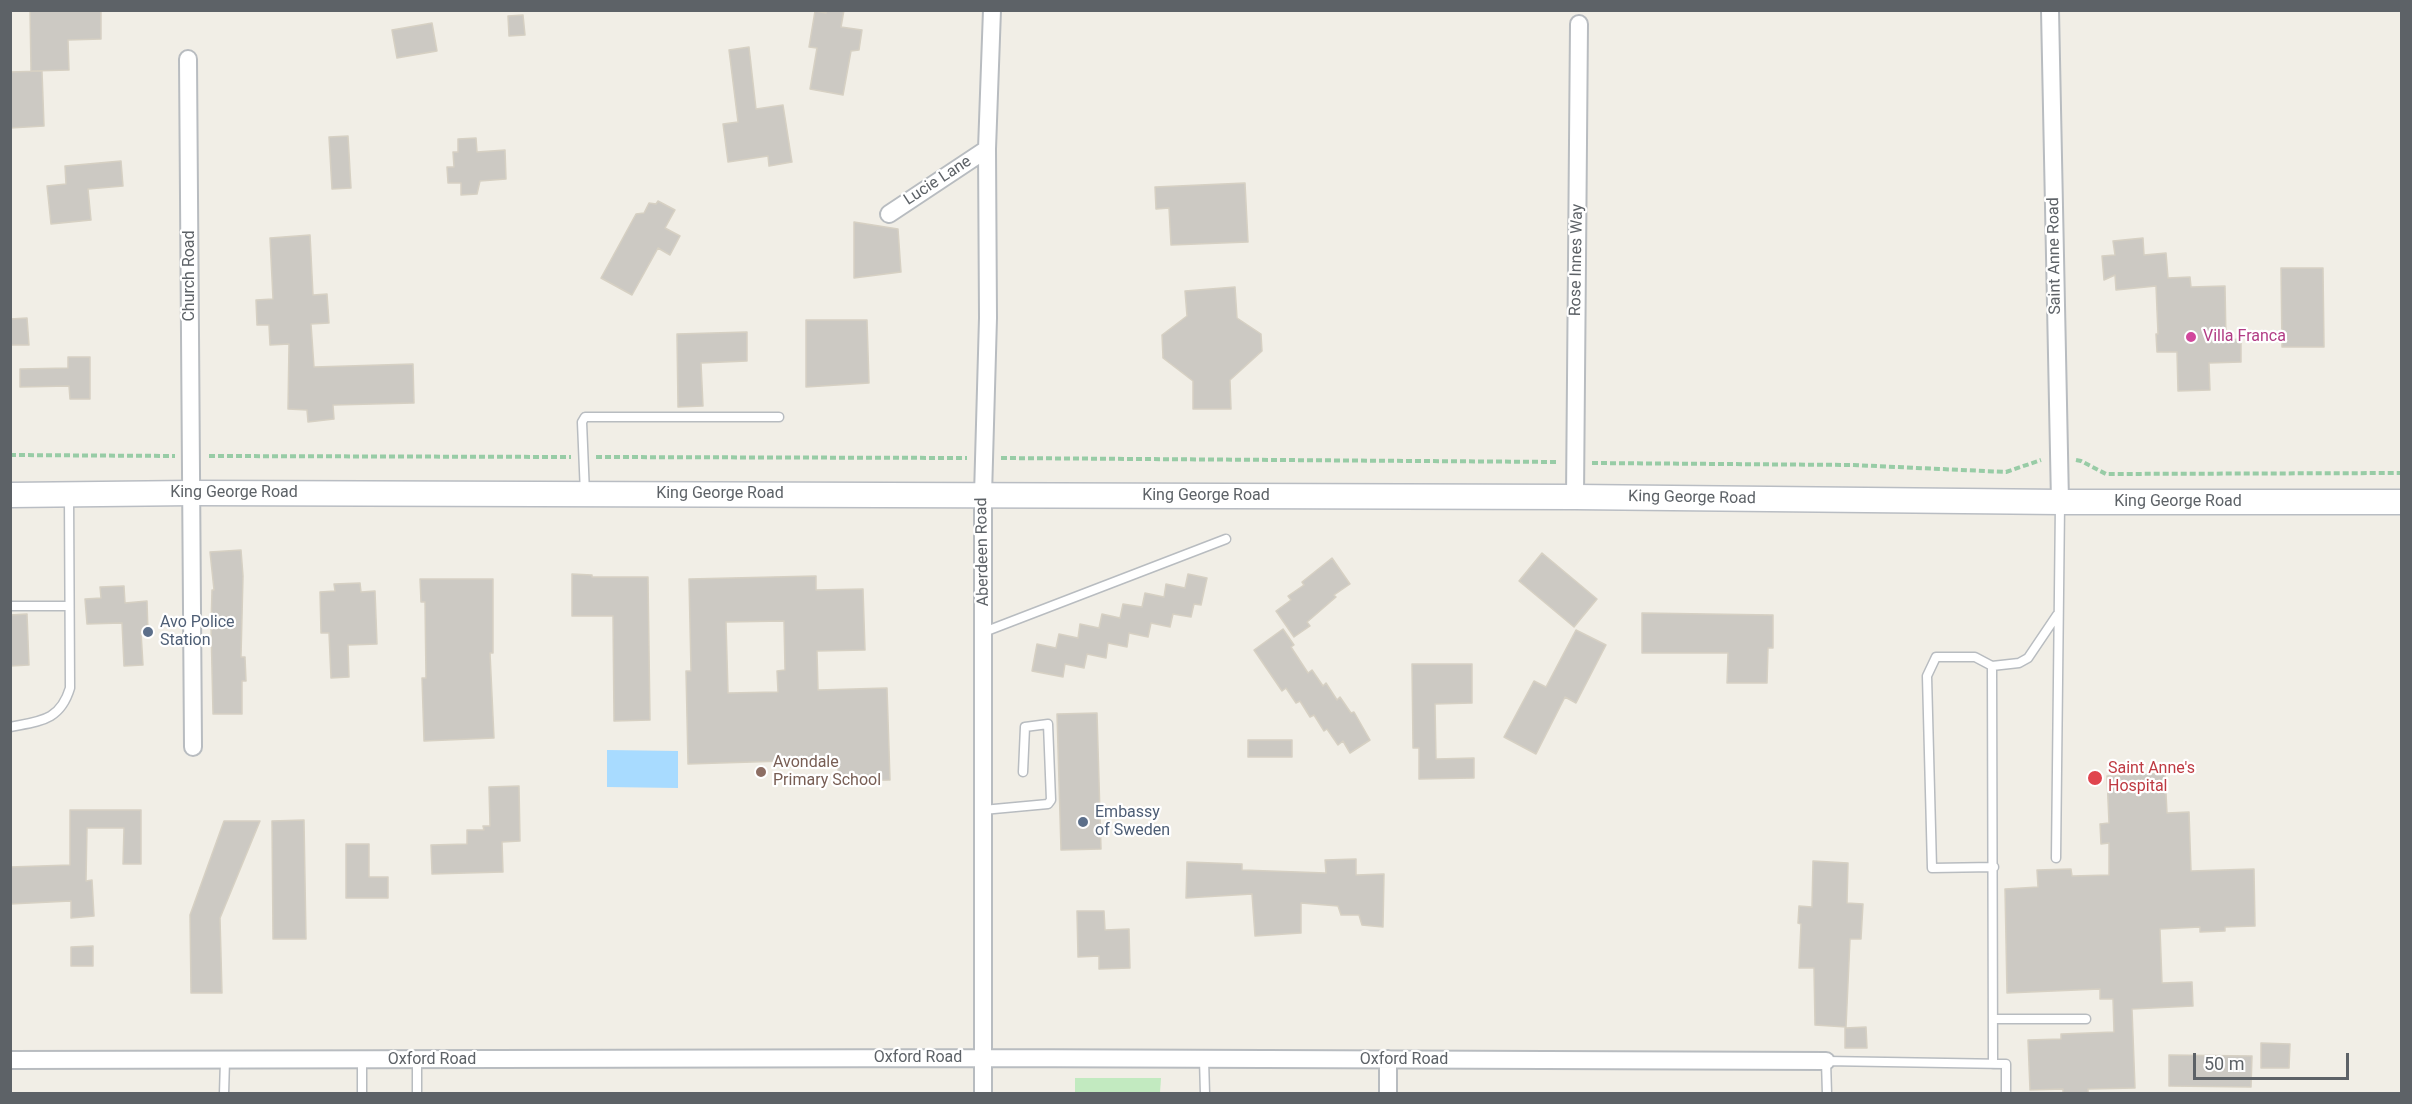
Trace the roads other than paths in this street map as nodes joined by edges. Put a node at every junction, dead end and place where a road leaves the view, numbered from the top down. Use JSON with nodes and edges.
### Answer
{"nodes":[{"id":1,"x":992,"y":10,"type":"edge"},
{"id":2,"x":2050,"y":10,"type":"edge"},
{"id":3,"x":1579,"y":24,"type":"dead end"},
{"id":4,"x":188,"y":59,"type":"dead end"},
{"id":5,"x":987,"y":149,"type":"junction"},
{"id":6,"x":889,"y":214,"type":"dead end"},
{"id":7,"x":779,"y":417,"type":"dead end"},
{"id":8,"x":192,"y":493,"type":"junction"},
{"id":9,"x":585,"y":494,"type":"junction"},
{"id":10,"x":10,"y":495,"type":"edge"},
{"id":11,"x":69,"y":495,"type":"junction"},
{"id":12,"x":982,"y":495,"type":"junction"},
{"id":13,"x":1575,"y":497,"type":"junction"},
{"id":14,"x":2061,"y":502,"type":"junction"},
{"id":15,"x":2402,"y":502,"type":"edge"},
{"id":16,"x":1226,"y":539,"type":"dead end"},
{"id":17,"x":10,"y":606,"type":"edge"},
{"id":18,"x":69,"y":606,"type":"junction"},
{"id":19,"x":2057,"y":615,"type":"junction"},
{"id":20,"x":984,"y":632,"type":"junction"},
{"id":21,"x":1992,"y":666,"type":"junction"},
{"id":22,"x":10,"y":727,"type":"edge"},
{"id":23,"x":193,"y":747,"type":"dead end"},
{"id":24,"x":1023,"y":772,"type":"dead end"},
{"id":25,"x":983,"y":810,"type":"junction"},
{"id":26,"x":2056,"y":858,"type":"dead end"},
{"id":27,"x":1994,"y":867,"type":"junction"},
{"id":28,"x":1993,"y":1019,"type":"junction"},
{"id":29,"x":2086,"y":1019,"type":"dead end"},
{"id":30,"x":984,"y":1058,"type":"junction"},
{"id":31,"x":1204,"y":1059,"type":"junction"},
{"id":32,"x":1388,"y":1059,"type":"junction"},
{"id":33,"x":10,"y":1060,"type":"edge"},
{"id":34,"x":225,"y":1060,"type":"junction"},
{"id":35,"x":362,"y":1060,"type":"junction"},
{"id":36,"x":417,"y":1060,"type":"junction"},
{"id":37,"x":1826,"y":1061,"type":"junction"},
{"id":38,"x":1993,"y":1064,"type":"junction"},
{"id":39,"x":224,"y":1094,"type":"edge"},
{"id":40,"x":362,"y":1094,"type":"edge"},
{"id":41,"x":417,"y":1094,"type":"edge"},
{"id":42,"x":983,"y":1094,"type":"edge"},
{"id":43,"x":1205,"y":1094,"type":"edge"},
{"id":44,"x":1388,"y":1094,"type":"edge"},
{"id":45,"x":1827,"y":1094,"type":"edge"},
{"id":46,"x":2006,"y":1094,"type":"edge"}],
"edges":[{"from":1,"to":5,"type":"street","name":"Aberdeen Road"},
{"from":2,"to":14,"type":"street","name":"Saint Anne Road"},
{"from":3,"to":13,"type":"street","name":"Rose Innes Way"},
{"from":4,"to":8,"type":"street","name":"Church Road"},
{"from":5,"to":6,"type":"street","name":"Lucie Lane"},
{"from":5,"to":12,"type":"street","name":"Aberdeen Road"},
{"from":7,"to":9,"type":"lane"},
{"from":8,"to":9,"type":"main road","name":"King George Road"},
{"from":8,"to":11,"type":"main road","name":"King George Road"},
{"from":8,"to":23,"type":"street","name":"Church Road"},
{"from":9,"to":12,"type":"main road","name":"King George Road"},
{"from":10,"to":11,"type":"main road","name":"King George Road"},
{"from":11,"to":18,"type":"lane"},
{"from":12,"to":13,"type":"main road","name":"King George Road"},
{"from":12,"to":20,"type":"street","name":"Aberdeen Road"},
{"from":13,"to":14,"type":"main road","name":"King George Road"},
{"from":14,"to":15,"type":"main road","name":"King George Road"},
{"from":14,"to":19,"type":"lane"},
{"from":16,"to":20,"type":"lane"},
{"from":17,"to":18,"type":"lane"},
{"from":18,"to":22,"type":"lane"},
{"from":19,"to":21,"type":"lane"},
{"from":19,"to":26,"type":"lane"},
{"from":20,"to":25,"type":"street","name":"Aberdeen Road"},
{"from":21,"to":27,"type":"lane"},
{"from":21,"to":27,"type":"lane"},
{"from":24,"to":25,"type":"lane"},
{"from":25,"to":30,"type":"street","name":"Aberdeen Road"},
{"from":27,"to":28,"type":"lane"},
{"from":28,"to":29,"type":"lane"},
{"from":28,"to":38,"type":"lane"},
{"from":30,"to":31,"type":"street","name":"Oxford Road"},
{"from":30,"to":36,"type":"street","name":"Oxford Road"},
{"from":30,"to":42,"type":"street","name":"Aberdeen Road"},
{"from":31,"to":32,"type":"street","name":"Oxford Road"},
{"from":31,"to":43,"type":"lane"},
{"from":32,"to":37,"type":"street","name":"Oxford Road"},
{"from":32,"to":44,"type":"street"},
{"from":33,"to":34,"type":"street","name":"Oxford Road"},
{"from":34,"to":35,"type":"street","name":"Oxford Road"},
{"from":34,"to":39,"type":"lane"},
{"from":35,"to":36,"type":"street","name":"Oxford Road"},
{"from":35,"to":40,"type":"lane"},
{"from":36,"to":41,"type":"lane"},
{"from":37,"to":38,"type":"lane"},
{"from":37,"to":45,"type":"lane"},
{"from":38,"to":46,"type":"lane"}]}
